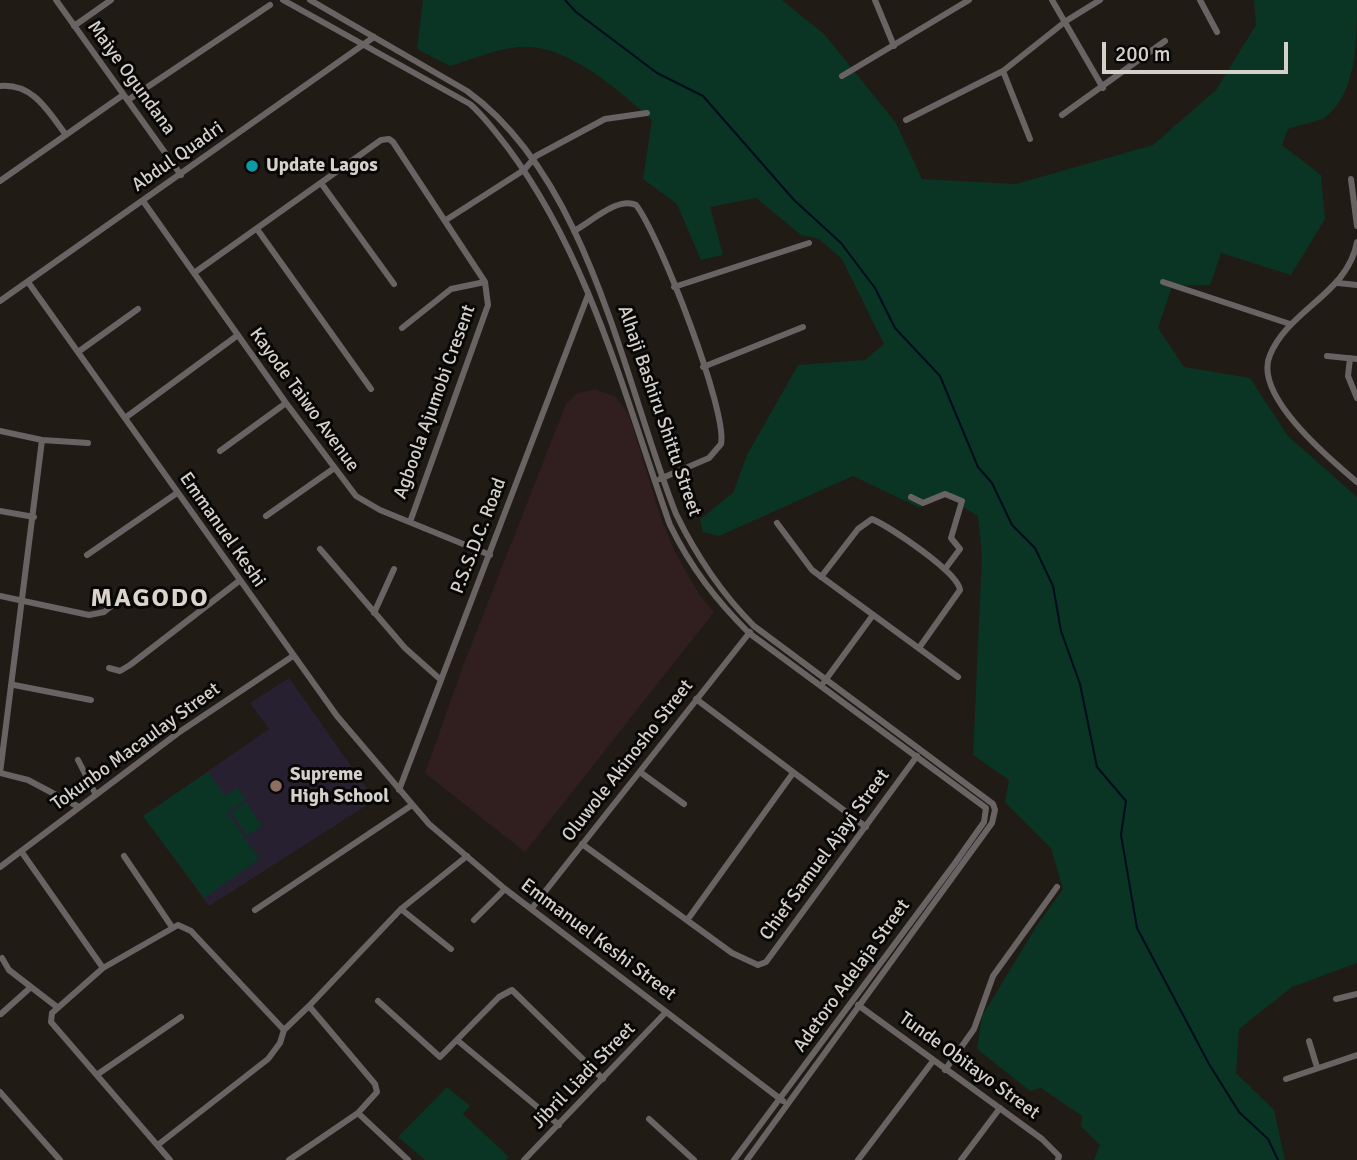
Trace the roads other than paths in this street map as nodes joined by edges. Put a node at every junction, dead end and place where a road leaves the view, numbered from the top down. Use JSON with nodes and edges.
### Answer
{"nodes":[{"id":1,"x":56,"y":0,"type":"edge"},
{"id":2,"x":111,"y":0,"type":"edge"},
{"id":3,"x":283,"y":0,"type":"edge"},
{"id":4,"x":310,"y":0,"type":"edge"},
{"id":5,"x":874,"y":0,"type":"edge"},
{"id":6,"x":969,"y":0,"type":"edge"},
{"id":7,"x":1052,"y":0,"type":"edge"},
{"id":8,"x":1100,"y":0,"type":"edge"},
{"id":9,"x":1200,"y":0,"type":"edge"},
{"id":10,"x":958,"y":4,"type":"edge"},
{"id":11,"x":270,"y":5,"type":"dead end"},
{"id":12,"x":1066,"y":21,"type":"junction"},
{"id":13,"x":74,"y":26,"type":"junction"},
{"id":14,"x":1217,"y":32,"type":"dead end"},
{"id":15,"x":374,"y":37,"type":"junction"},
{"id":16,"x":1166,"y":41,"type":"dead end"},
{"id":17,"x":364,"y":45,"type":"junction"},
{"id":18,"x":894,"y":46,"type":"junction"},
{"id":19,"x":1003,"y":71,"type":"junction"},
{"id":20,"x":842,"y":76,"type":"dead end"},
{"id":21,"x":0,"y":86,"type":"edge"},
{"id":22,"x":1103,"y":89,"type":"junction"},
{"id":23,"x":126,"y":98,"type":"junction"},
{"id":24,"x":647,"y":113,"type":"dead end"},
{"id":25,"x":1062,"y":115,"type":"dead end"},
{"id":26,"x":906,"y":120,"type":"dead end"},
{"id":27,"x":66,"y":135,"type":"junction"},
{"id":28,"x":1030,"y":139,"type":"dead end"},
{"id":29,"x":533,"y":159,"type":"junction"},
{"id":30,"x":524,"y":170,"type":"junction"},
{"id":31,"x":181,"y":175,"type":"junction"},
{"id":32,"x":1351,"y":179,"type":"dead end"},
{"id":33,"x":0,"y":181,"type":"edge"},
{"id":34,"x":321,"y":183,"type":"junction"},
{"id":35,"x":143,"y":201,"type":"junction"},
{"id":36,"x":446,"y":220,"type":"junction"},
{"id":37,"x":1357,"y":226,"type":"edge"},
{"id":38,"x":257,"y":229,"type":"junction"},
{"id":39,"x":575,"y":230,"type":"junction"},
{"id":40,"x":1357,"y":242,"type":"edge"},
{"id":41,"x":808,"y":243,"type":"dead end"},
{"id":42,"x":194,"y":273,"type":"junction"},
{"id":43,"x":28,"y":282,"type":"junction"},
{"id":44,"x":485,"y":282,"type":"junction"},
{"id":45,"x":1163,"y":282,"type":"dead end"},
{"id":46,"x":1338,"y":283,"type":"junction"},
{"id":47,"x":394,"y":284,"type":"dead end"},
{"id":48,"x":1357,"y":285,"type":"edge"},
{"id":49,"x":674,"y":287,"type":"junction"},
{"id":50,"x":598,"y":288,"type":"junction"},
{"id":51,"x":589,"y":294,"type":"junction"},
{"id":52,"x":0,"y":302,"type":"edge"},
{"id":53,"x":138,"y":309,"type":"dead end"},
{"id":54,"x":1290,"y":324,"type":"junction"},
{"id":55,"x":803,"y":327,"type":"dead end"},
{"id":56,"x":402,"y":328,"type":"dead end"},
{"id":57,"x":238,"y":335,"type":"junction"},
{"id":58,"x":78,"y":352,"type":"junction"},
{"id":59,"x":1326,"y":356,"type":"dead end"},
{"id":60,"x":1354,"y":358,"type":"edge"},
{"id":61,"x":703,"y":367,"type":"junction"},
{"id":62,"x":372,"y":389,"type":"dead end"},
{"id":63,"x":1357,"y":398,"type":"edge"},
{"id":64,"x":286,"y":403,"type":"junction"},
{"id":65,"x":125,"y":418,"type":"junction"},
{"id":66,"x":0,"y":431,"type":"edge"},
{"id":67,"x":42,"y":440,"type":"junction"},
{"id":68,"x":88,"y":443,"type":"dead end"},
{"id":69,"x":220,"y":451,"type":"dead end"},
{"id":70,"x":333,"y":469,"type":"junction"},
{"id":71,"x":663,"y":477,"type":"junction"},
{"id":72,"x":654,"y":481,"type":"junction"},
{"id":73,"x":1357,"y":482,"type":"edge"},
{"id":74,"x":177,"y":493,"type":"junction"},
{"id":75,"x":911,"y":497,"type":"dead end"},
{"id":76,"x":0,"y":511,"type":"edge"},
{"id":77,"x":266,"y":516,"type":"dead end"},
{"id":78,"x":34,"y":517,"type":"junction"},
{"id":79,"x":410,"y":522,"type":"junction"},
{"id":80,"x":777,"y":523,"type":"dead end"},
{"id":81,"x":320,"y":549,"type":"dead end"},
{"id":82,"x":87,"y":555,"type":"dead end"},
{"id":83,"x":490,"y":555,"type":"junction"},
{"id":84,"x":394,"y":569,"type":"dead end"},
{"id":85,"x":945,"y":569,"type":"junction"},
{"id":86,"x":821,"y":577,"type":"junction"},
{"id":87,"x":239,"y":581,"type":"junction"},
{"id":88,"x":0,"y":596,"type":"edge"},
{"id":89,"x":124,"y":596,"type":"dead end"},
{"id":90,"x":22,"y":600,"type":"junction"},
{"id":91,"x":374,"y":613,"type":"junction"},
{"id":92,"x":873,"y":615,"type":"junction"},
{"id":93,"x":754,"y":626,"type":"junction"},
{"id":94,"x":749,"y":633,"type":"junction"},
{"id":95,"x":919,"y":648,"type":"junction"},
{"id":96,"x":293,"y":656,"type":"junction"},
{"id":97,"x":109,"y":668,"type":"dead end"},
{"id":98,"x":958,"y":677,"type":"dead end"},
{"id":99,"x":441,"y":680,"type":"junction"},
{"id":100,"x":826,"y":680,"type":"junction"},
{"id":101,"x":13,"y":685,"type":"junction"},
{"id":102,"x":821,"y":687,"type":"junction"},
{"id":103,"x":696,"y":699,"type":"junction"},
{"id":104,"x":91,"y":700,"type":"dead end"},
{"id":105,"x":921,"y":750,"type":"junction"},
{"id":106,"x":916,"y":757,"type":"junction"},
{"id":107,"x":78,"y":760,"type":"dead end"},
{"id":108,"x":640,"y":772,"type":"junction"},
{"id":109,"x":0,"y":773,"type":"edge"},
{"id":110,"x":793,"y":773,"type":"junction"},
{"id":111,"x":399,"y":790,"type":"junction"},
{"id":112,"x":96,"y":795,"type":"junction"},
{"id":113,"x":684,"y":804,"type":"dead end"},
{"id":114,"x":412,"y":805,"type":"junction"},
{"id":115,"x":79,"y":807,"type":"junction"},
{"id":116,"x":990,"y":810,"type":"junction"},
{"id":117,"x":866,"y":827,"type":"junction"},
{"id":118,"x":582,"y":844,"type":"junction"},
{"id":119,"x":21,"y":851,"type":"junction"},
{"id":120,"x":124,"y":856,"type":"dead end"},
{"id":121,"x":467,"y":856,"type":"junction"},
{"id":122,"x":0,"y":867,"type":"edge"},
{"id":123,"x":1057,"y":887,"type":"dead end"},
{"id":124,"x":505,"y":889,"type":"junction"},
{"id":125,"x":532,"y":908,"type":"junction"},
{"id":126,"x":401,"y":909,"type":"junction"},
{"id":127,"x":255,"y":910,"type":"dead end"},
{"id":128,"x":688,"y":919,"type":"junction"},
{"id":129,"x":474,"y":920,"type":"dead end"},
{"id":130,"x":172,"y":927,"type":"junction"},
{"id":131,"x":451,"y":949,"type":"dead end"},
{"id":132,"x":2,"y":958,"type":"dead end"},
{"id":133,"x":103,"y":968,"type":"junction"},
{"id":134,"x":31,"y":987,"type":"junction"},
{"id":135,"x":1357,"y":994,"type":"edge"},
{"id":136,"x":1336,"y":999,"type":"dead end"},
{"id":137,"x":378,"y":1001,"type":"dead end"},
{"id":138,"x":853,"y":1002,"type":"junction"},
{"id":139,"x":309,"y":1006,"type":"junction"},
{"id":140,"x":57,"y":1007,"type":"junction"},
{"id":141,"x":860,"y":1007,"type":"junction"},
{"id":142,"x":666,"y":1012,"type":"junction"},
{"id":143,"x":1,"y":1014,"type":"edge"},
{"id":144,"x":181,"y":1017,"type":"dead end"},
{"id":145,"x":284,"y":1030,"type":"junction"},
{"id":146,"x":457,"y":1040,"type":"junction"},
{"id":147,"x":1309,"y":1041,"type":"dead end"},
{"id":148,"x":1357,"y":1055,"type":"edge"},
{"id":149,"x":933,"y":1061,"type":"junction"},
{"id":150,"x":1317,"y":1068,"type":"junction"},
{"id":151,"x":945,"y":1070,"type":"junction"},
{"id":152,"x":98,"y":1074,"type":"junction"},
{"id":153,"x":603,"y":1079,"type":"junction"},
{"id":154,"x":1286,"y":1079,"type":"dead end"},
{"id":155,"x":0,"y":1092,"type":"edge"},
{"id":156,"x":6,"y":1098,"type":"junction"},
{"id":157,"x":785,"y":1102,"type":"junction"},
{"id":158,"x":0,"y":1104,"type":"edge"},
{"id":159,"x":1000,"y":1108,"type":"junction"},
{"id":160,"x":358,"y":1113,"type":"junction"},
{"id":161,"x":649,"y":1119,"type":"dead end"},
{"id":162,"x":559,"y":1125,"type":"junction"},
{"id":163,"x":159,"y":1144,"type":"junction"},
{"id":164,"x":293,"y":1159,"type":"edge"},
{"id":165,"x":60,"y":1160,"type":"edge"},
{"id":166,"x":170,"y":1160,"type":"edge"},
{"id":167,"x":408,"y":1160,"type":"edge"},
{"id":168,"x":524,"y":1160,"type":"edge"},
{"id":169,"x":694,"y":1160,"type":"edge"},
{"id":170,"x":734,"y":1160,"type":"edge"},
{"id":171,"x":747,"y":1160,"type":"edge"},
{"id":172,"x":858,"y":1160,"type":"edge"},
{"id":173,"x":961,"y":1160,"type":"edge"},
{"id":174,"x":1058,"y":1160,"type":"edge"}],
"edges":[{"from":1,"to":13,"type":"street","name":"Maiye Ogundana"},
{"from":2,"to":13,"type":"street"},
{"from":3,"to":17,"type":"street","name":"Alhaji Bashiru Shittu Street"},
{"from":4,"to":15,"type":"street","name":"Alhaji Bashiru Shittu Street"},
{"from":5,"to":18,"type":"street"},
{"from":6,"to":10,"type":"street"},
{"from":7,"to":12,"type":"street"},
{"from":8,"to":12,"type":"street"},
{"from":9,"to":14,"type":"street"},
{"from":10,"to":18,"type":"street"},
{"from":11,"to":23,"type":"street"},
{"from":12,"to":19,"type":"street"},
{"from":12,"to":22,"type":"street"},
{"from":13,"to":23,"type":"street","name":"Maiye Ogundana"},
{"from":15,"to":17,"type":"street","name":"Abdul Quadri"},
{"from":15,"to":29,"type":"street","name":"Alhaji Bashiru Shittu Street"},
{"from":16,"to":22,"type":"street"},
{"from":17,"to":30,"type":"street","name":"Alhaji Bashiru Shittu Street"},
{"from":17,"to":31,"type":"street","name":"Abdul Quadri"},
{"from":18,"to":20,"type":"street"},
{"from":19,"to":26,"type":"street"},
{"from":19,"to":28,"type":"street"},
{"from":21,"to":27,"type":"street"},
{"from":22,"to":25,"type":"street"},
{"from":23,"to":27,"type":"street"},
{"from":23,"to":31,"type":"street","name":"Maiye Ogundana"},
{"from":24,"to":29,"type":"street"},
{"from":27,"to":33,"type":"street"},
{"from":29,"to":30,"type":"street"},
{"from":29,"to":39,"type":"street","name":"Alhaji Bashiru Shittu Street"},
{"from":30,"to":36,"type":"street"},
{"from":30,"to":51,"type":"street","name":"Alhaji Bashiru Shittu Street"},
{"from":31,"to":35,"type":"street","name":"Abdul Quadri"},
{"from":32,"to":37,"type":"street"},
{"from":34,"to":36,"type":"street","name":"Agboola Ajumobi Cresent"},
{"from":34,"to":38,"type":"street","name":"Agboola Ajumobi Cresent"},
{"from":34,"to":47,"type":"street"},
{"from":35,"to":42,"type":"street","name":"Kayode Taiwo Avenue"},
{"from":35,"to":43,"type":"street","name":"Abdul Quadri"},
{"from":36,"to":44,"type":"street","name":"Agboola Ajumobi Cresent"},
{"from":38,"to":42,"type":"street","name":"Agboola Ajumobi Cresent"},
{"from":38,"to":62,"type":"street"},
{"from":39,"to":49,"type":"street"},
{"from":39,"to":50,"type":"street","name":"Alhaji Bashiru Shittu Street"},
{"from":40,"to":46,"type":"street"},
{"from":41,"to":49,"type":"street"},
{"from":42,"to":57,"type":"street","name":"Kayode Taiwo Avenue"},
{"from":43,"to":52,"type":"street","name":"Abdul Quadri"},
{"from":43,"to":58,"type":"street","name":"Emmanuel Keshi"},
{"from":44,"to":56,"type":"street"},
{"from":44,"to":79,"type":"street","name":"Agboola Ajumobi Cresent"},
{"from":45,"to":54,"type":"street"},
{"from":46,"to":48,"type":"street"},
{"from":46,"to":54,"type":"street"},
{"from":49,"to":61,"type":"street"},
{"from":50,"to":51,"type":"street"},
{"from":50,"to":71,"type":"street","name":"Alhaji Bashiru Shittu Street"},
{"from":51,"to":72,"type":"street","name":"Alhaji Bashiru Shittu Street"},
{"from":51,"to":83,"type":"street","name":"P.S.S.D.C. Road"},
{"from":53,"to":58,"type":"street"},
{"from":54,"to":73,"type":"street"},
{"from":55,"to":61,"type":"street"},
{"from":57,"to":64,"type":"street","name":"Kayode Taiwo Avenue"},
{"from":57,"to":65,"type":"street"},
{"from":58,"to":65,"type":"street","name":"Emmanuel Keshi"},
{"from":59,"to":60,"type":"street"},
{"from":60,"to":63,"type":"street"},
{"from":61,"to":71,"type":"street"},
{"from":64,"to":69,"type":"street"},
{"from":64,"to":70,"type":"street","name":"Kayode Taiwo Avenue"},
{"from":65,"to":74,"type":"street","name":"Emmanuel Keshi"},
{"from":66,"to":67,"type":"street"},
{"from":67,"to":68,"type":"street"},
{"from":67,"to":78,"type":"street"},
{"from":70,"to":77,"type":"street"},
{"from":70,"to":79,"type":"street","name":"Kayode Taiwo Avenue"},
{"from":71,"to":72,"type":"street"},
{"from":71,"to":93,"type":"street","name":"Alhaji Bashiru Shittu Street"},
{"from":72,"to":94,"type":"street","name":"Alhaji Bashiru Shittu Street"},
{"from":74,"to":82,"type":"street"},
{"from":74,"to":87,"type":"street","name":"Emmanuel Keshi"},
{"from":75,"to":85,"type":"street"},
{"from":76,"to":78,"type":"street"},
{"from":78,"to":90,"type":"street"},
{"from":79,"to":83,"type":"street","name":"Kayode Taiwo Avenue"},
{"from":80,"to":86,"type":"street"},
{"from":81,"to":91,"type":"street"},
{"from":83,"to":99,"type":"street","name":"P.S.S.D.C. Road"},
{"from":84,"to":91,"type":"street"},
{"from":85,"to":86,"type":"street"},
{"from":85,"to":95,"type":"street"},
{"from":86,"to":92,"type":"street"},
{"from":87,"to":96,"type":"street","name":"Emmanuel Keshi"},
{"from":87,"to":97,"type":"street"},
{"from":88,"to":90,"type":"street"},
{"from":89,"to":90,"type":"street"},
{"from":90,"to":101,"type":"street"},
{"from":91,"to":99,"type":"street"},
{"from":92,"to":95,"type":"street"},
{"from":92,"to":100,"type":"street"},
{"from":93,"to":94,"type":"street","name":"Oluwole Akinosho Street"},
{"from":93,"to":100,"type":"street","name":"Alhaji Bashiru Shittu Street"},
{"from":94,"to":102,"type":"street","name":"Alhaji Bashiru Shittu Street"},
{"from":94,"to":103,"type":"street","name":"Oluwole Akinosho Street"},
{"from":95,"to":98,"type":"street"},
{"from":96,"to":111,"type":"street","name":"Emmanuel Keshi"},
{"from":96,"to":112,"type":"street","name":"Tokunbo Macaulay Street"},
{"from":99,"to":111,"type":"street","name":"P.S.S.D.C. Road"},
{"from":100,"to":102,"type":"street"},
{"from":100,"to":105,"type":"street","name":"Alhaji Bashiru Shittu Street"},
{"from":101,"to":104,"type":"street"},
{"from":101,"to":109,"type":"street"},
{"from":102,"to":106,"type":"street","name":"Alhaji Bashiru Shittu Street"},
{"from":103,"to":108,"type":"street","name":"Oluwole Akinosho Street"},
{"from":103,"to":110,"type":"street"},
{"from":105,"to":106,"type":"street","name":"Chief Samuel Ajayi Street"},
{"from":105,"to":116,"type":"street","name":"Alhaji Bashiru Shittu Street"},
{"from":106,"to":116,"type":"street","name":"Alhaji Bashiru Shittu Street"},
{"from":106,"to":117,"type":"street","name":"Chief Samuel Ajayi Street"},
{"from":107,"to":112,"type":"street"},
{"from":108,"to":113,"type":"street"},
{"from":108,"to":118,"type":"street","name":"Oluwole Akinosho Street"},
{"from":109,"to":115,"type":"street"},
{"from":110,"to":117,"type":"street"},
{"from":110,"to":128,"type":"street"},
{"from":111,"to":114,"type":"street","name":"Emmanuel Keshi Street"},
{"from":112,"to":115,"type":"street","name":"Tokunbo Macaulay Street"},
{"from":114,"to":121,"type":"street","name":"Emmanuel Keshi Street"},
{"from":114,"to":127,"type":"street"},
{"from":115,"to":119,"type":"street","name":"Tokunbo Macaulay Street"},
{"from":116,"to":138,"type":"street","name":"Adetoro Adelaja Street"},
{"from":116,"to":141,"type":"street"},
{"from":117,"to":128,"type":"street","name":"Chief Samuel Ajayi Street"},
{"from":118,"to":125,"type":"street","name":"Oluwole Akinosho Street"},
{"from":118,"to":128,"type":"street","name":"Chief Samuel Ajayi Street"},
{"from":119,"to":122,"type":"street","name":"Tokunbo Macaulay Street"},
{"from":119,"to":133,"type":"street"},
{"from":120,"to":130,"type":"street"},
{"from":121,"to":124,"type":"street","name":"Emmanuel Keshi Street"},
{"from":121,"to":126,"type":"street"},
{"from":123,"to":151,"type":"street"},
{"from":124,"to":125,"type":"street","name":"Emmanuel Keshi Street"},
{"from":124,"to":129,"type":"street"},
{"from":125,"to":142,"type":"street","name":"Emmanuel Keshi Street"},
{"from":126,"to":131,"type":"street"},
{"from":126,"to":139,"type":"street"},
{"from":130,"to":133,"type":"street"},
{"from":130,"to":145,"type":"street"},
{"from":132,"to":134,"type":"street"},
{"from":133,"to":140,"type":"street"},
{"from":134,"to":140,"type":"street"},
{"from":134,"to":143,"type":"street"},
{"from":135,"to":136,"type":"street"},
{"from":137,"to":146,"type":"street"},
{"from":138,"to":141,"type":"street","name":"Tunde Obitayo Street"},
{"from":138,"to":157,"type":"street","name":"Adetoro Adelaja Street"},
{"from":139,"to":145,"type":"street"},
{"from":139,"to":160,"type":"street"},
{"from":140,"to":152,"type":"street"},
{"from":141,"to":149,"type":"street","name":"Tunde Obitayo Street"},
{"from":141,"to":157,"type":"street"},
{"from":142,"to":153,"type":"street","name":"Jibril Liadi Street"},
{"from":142,"to":157,"type":"street","name":"Emmanuel Keshi Street"},
{"from":144,"to":152,"type":"street"},
{"from":145,"to":163,"type":"street"},
{"from":146,"to":153,"type":"street"},
{"from":146,"to":162,"type":"street"},
{"from":147,"to":150,"type":"street"},
{"from":148,"to":150,"type":"street"},
{"from":149,"to":151,"type":"street","name":"Tunde Obitayo Street"},
{"from":149,"to":172,"type":"street"},
{"from":150,"to":154,"type":"street"},
{"from":151,"to":159,"type":"street","name":"Tunde Obitayo Street"},
{"from":152,"to":163,"type":"street"},
{"from":153,"to":162,"type":"street","name":"Jibril Liadi Street"},
{"from":155,"to":156,"type":"street"},
{"from":156,"to":158,"type":"street"},
{"from":156,"to":165,"type":"street"},
{"from":157,"to":170,"type":"street","name":"Adetoro Adelaja Street"},
{"from":157,"to":171,"type":"street"},
{"from":159,"to":173,"type":"street"},
{"from":159,"to":174,"type":"street","name":"Tunde Obitayo Street"},
{"from":160,"to":164,"type":"street"},
{"from":160,"to":167,"type":"street"},
{"from":161,"to":169,"type":"street"},
{"from":162,"to":168,"type":"street","name":"Jibril Liadi Street"},
{"from":163,"to":166,"type":"street"}]}
